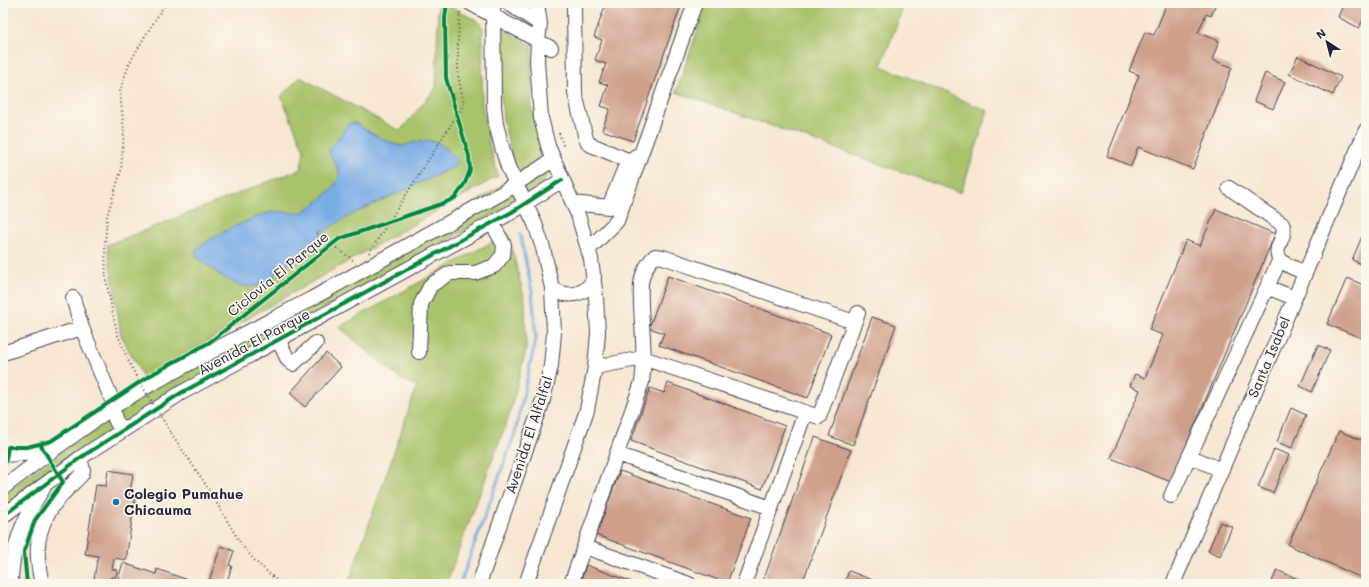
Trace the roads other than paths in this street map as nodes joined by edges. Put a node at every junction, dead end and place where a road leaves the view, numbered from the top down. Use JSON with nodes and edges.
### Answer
{"nodes":[{"id":1,"x":470,"y":3,"type":"edge"},
{"id":2,"x":508,"y":3,"type":"edge"},
{"id":3,"x":537,"y":3,"type":"edge"},
{"id":4,"x":574,"y":3,"type":"edge"},
{"id":5,"x":695,"y":3,"type":"edge"},
{"id":6,"x":492,"y":9,"type":"edge"},
{"id":7,"x":540,"y":24,"type":"junction"},
{"id":8,"x":538,"y":40,"type":"junction"},
{"id":9,"x":551,"y":48,"type":"dead end"},
{"id":10,"x":1366,"y":130,"type":"edge"},
{"id":11,"x":560,"y":156,"type":"junction"},
{"id":12,"x":634,"y":162,"type":"junction"},
{"id":13,"x":562,"y":180,"type":"junction"},
{"id":14,"x":515,"y":184,"type":"junction"},
{"id":15,"x":1229,"y":188,"type":"dead end"},
{"id":16,"x":573,"y":203,"type":"junction"},
{"id":17,"x":525,"y":204,"type":"junction"},
{"id":18,"x":492,"y":223,"type":"junction"},
{"id":19,"x":588,"y":250,"type":"junction"},
{"id":20,"x":1280,"y":259,"type":"junction"},
{"id":21,"x":1305,"y":273,"type":"junction"},
{"id":22,"x":594,"y":277,"type":"junction"},
{"id":23,"x":1267,"y":287,"type":"junction"},
{"id":24,"x":331,"y":288,"type":"junction"},
{"id":25,"x":552,"y":288,"type":"junction"},
{"id":26,"x":73,"y":298,"type":"dead end"},
{"id":27,"x":1294,"y":298,"type":"junction"},
{"id":28,"x":342,"y":306,"type":"junction"},
{"id":29,"x":82,"y":328,"type":"junction"},
{"id":30,"x":279,"y":341,"type":"junction"},
{"id":31,"x":316,"y":343,"type":"dead end"},
{"id":32,"x":419,"y":352,"type":"dead end"},
{"id":33,"x":3,"y":353,"type":"edge"},
{"id":34,"x":643,"y":358,"type":"junction"},
{"id":35,"x":595,"y":367,"type":"junction"},
{"id":36,"x":172,"y":372,"type":"junction"},
{"id":37,"x":181,"y":394,"type":"junction"},
{"id":38,"x":113,"y":407,"type":"junction"},
{"id":39,"x":805,"y":412,"type":"junction"},
{"id":40,"x":124,"y":429,"type":"junction"},
{"id":41,"x":51,"y":452,"type":"junction"},
{"id":42,"x":617,"y":454,"type":"junction"},
{"id":43,"x":3,"y":455,"type":"edge"},
{"id":44,"x":1189,"y":456,"type":"junction"},
{"id":45,"x":80,"y":458,"type":"junction"},
{"id":46,"x":1221,"y":470,"type":"junction"},
{"id":47,"x":49,"y":480,"type":"junction"},
{"id":48,"x":3,"y":488,"type":"edge"},
{"id":49,"x":1171,"y":496,"type":"dead end"},
{"id":50,"x":771,"y":508,"type":"junction"},
{"id":51,"x":3,"y":516,"type":"edge"},
{"id":52,"x":585,"y":547,"type":"junction"},
{"id":53,"x":3,"y":570,"type":"edge"},
{"id":54,"x":7,"y":584,"type":"edge"},
{"id":55,"x":11,"y":584,"type":"edge"},
{"id":56,"x":42,"y":584,"type":"edge"},
{"id":57,"x":479,"y":584,"type":"edge"},
{"id":58,"x":526,"y":584,"type":"edge"},
{"id":59,"x":571,"y":584,"type":"edge"},
{"id":60,"x":689,"y":584,"type":"edge"},
{"id":61,"x":744,"y":584,"type":"edge"},
{"id":62,"x":1173,"y":584,"type":"edge"}],
"edges":[{"from":1,"to":6,"type":"street"},
{"from":2,"to":7,"type":"street"},
{"from":3,"to":7,"type":"street"},
{"from":4,"to":12,"type":"street"},
{"from":5,"to":12,"type":"street"},
{"from":6,"to":8,"type":"street"},
{"from":6,"to":14,"type":"street","name":"Avenida El Alfalfal"},
{"from":7,"to":8,"type":"street"},
{"from":8,"to":9,"type":"street"},
{"from":8,"to":11,"type":"street"},
{"from":10,"to":21,"type":"street","name":"Santa Isabel"},
{"from":11,"to":13,"type":"street"},
{"from":11,"to":14,"type":"street","name":"Avenida El Parque"},
{"from":12,"to":16,"type":"street"},
{"from":12,"to":19,"type":"street"},
{"from":13,"to":16,"type":"street"},
{"from":13,"to":17,"type":"street","name":"Avenida El Parque"},
{"from":14,"to":17,"type":"street","name":"Avenida El Alfalfal"},
{"from":14,"to":24,"type":"street","name":"Avenida El Parque"},
{"from":15,"to":20,"type":"street"},
{"from":16,"to":19,"type":"street"},
{"from":17,"to":18,"type":"street","name":"Avenida El Parque"},
{"from":17,"to":25,"type":"street","name":"Avenida El Alfalfal"},
{"from":18,"to":28,"type":"street","name":"Avenida El Parque"},
{"from":18,"to":32,"type":"street"},
{"from":19,"to":22,"type":"street"},
{"from":20,"to":21,"type":"street"},
{"from":20,"to":23,"type":"street"},
{"from":21,"to":27,"type":"street","name":"Santa Isabel"},
{"from":22,"to":25,"type":"street"},
{"from":22,"to":35,"type":"street"},
{"from":23,"to":27,"type":"street"},
{"from":23,"to":44,"type":"street"},
{"from":24,"to":28,"type":"street"},
{"from":24,"to":36,"type":"street","name":"Avenida El Parque"},
{"from":25,"to":57,"type":"street","name":"Avenida El Alfalfal"},
{"from":26,"to":29,"type":"street"},
{"from":27,"to":46,"type":"street","name":"Santa Isabel"},
{"from":28,"to":30,"type":"street","name":"Avenida El Parque"},
{"from":29,"to":33,"type":"street"},
{"from":29,"to":38,"type":"street"},
{"from":30,"to":31,"type":"street"},
{"from":30,"to":37,"type":"street","name":"Avenida El Parque"},
{"from":34,"to":35,"type":"street"},
{"from":34,"to":39,"type":"street"},
{"from":34,"to":39,"type":"street"},
{"from":34,"to":42,"type":"street"},
{"from":35,"to":58,"type":"street"},
{"from":36,"to":37,"type":"street"},
{"from":36,"to":38,"type":"street","name":"Avenida El Parque"},
{"from":37,"to":40,"type":"street","name":"Avenida El Parque"},
{"from":38,"to":40,"type":"street"},
{"from":38,"to":41,"type":"street","name":"Avenida El Parque"},
{"from":39,"to":50,"type":"street"},
{"from":40,"to":45,"type":"street","name":"Avenida El Parque"},
{"from":41,"to":43,"type":"street"},
{"from":41,"to":48,"type":"street","name":"Avenida El Parque"},
{"from":42,"to":50,"type":"street"},
{"from":42,"to":52,"type":"street"},
{"from":44,"to":46,"type":"street"},
{"from":44,"to":49,"type":"street"},
{"from":45,"to":47,"type":"street","name":"Avenida El Parque"},
{"from":45,"to":56,"type":"street"},
{"from":46,"to":62,"type":"street","name":"Santa Isabel"},
{"from":47,"to":51,"type":"street","name":"Avenida El Parque"},
{"from":47,"to":55,"type":"street"},
{"from":50,"to":61,"type":"street"},
{"from":52,"to":59,"type":"street"},
{"from":52,"to":60,"type":"street"},
{"from":53,"to":54,"type":"street"}]}
